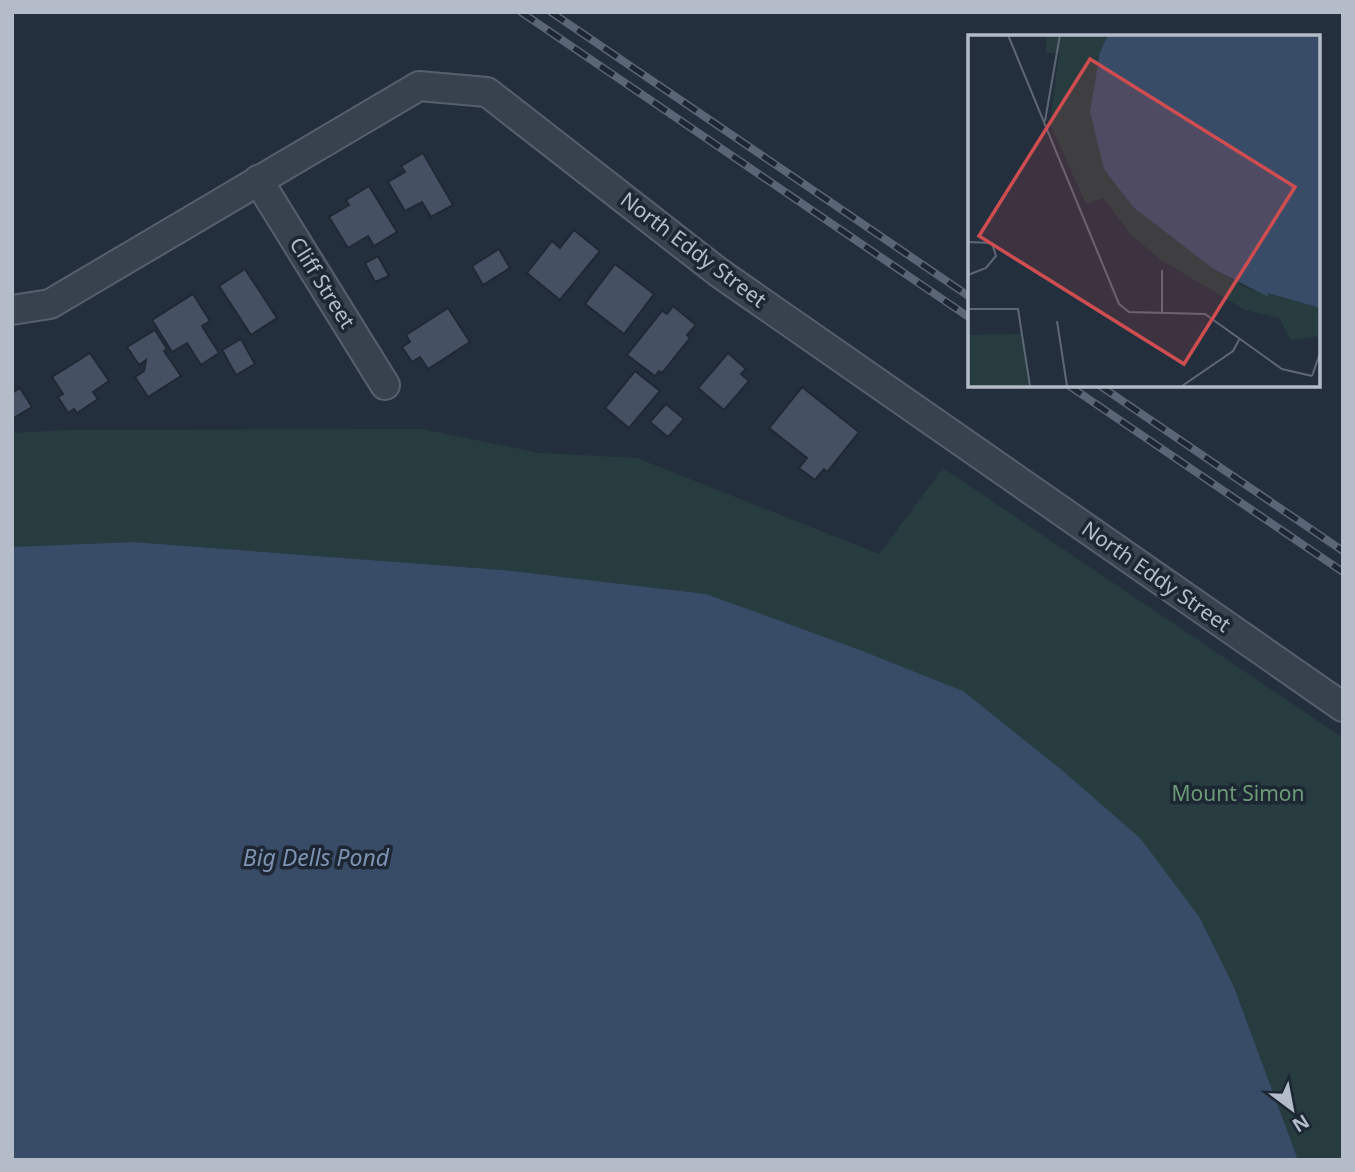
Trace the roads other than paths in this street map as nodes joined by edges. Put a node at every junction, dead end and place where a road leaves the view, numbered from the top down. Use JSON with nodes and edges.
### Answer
{"nodes":[{"id":1,"x":258,"y":180,"type":"junction"},
{"id":2,"x":12,"y":310,"type":"edge"},
{"id":3,"x":385,"y":385,"type":"dead end"},
{"id":4,"x":1343,"y":707,"type":"edge"}],
"edges":[{"from":1,"to":2,"type":"street","name":"North Eddy Street"},
{"from":1,"to":3,"type":"street","name":"Cliff Street"},
{"from":1,"to":4,"type":"street","name":"North Eddy Street"}]}
